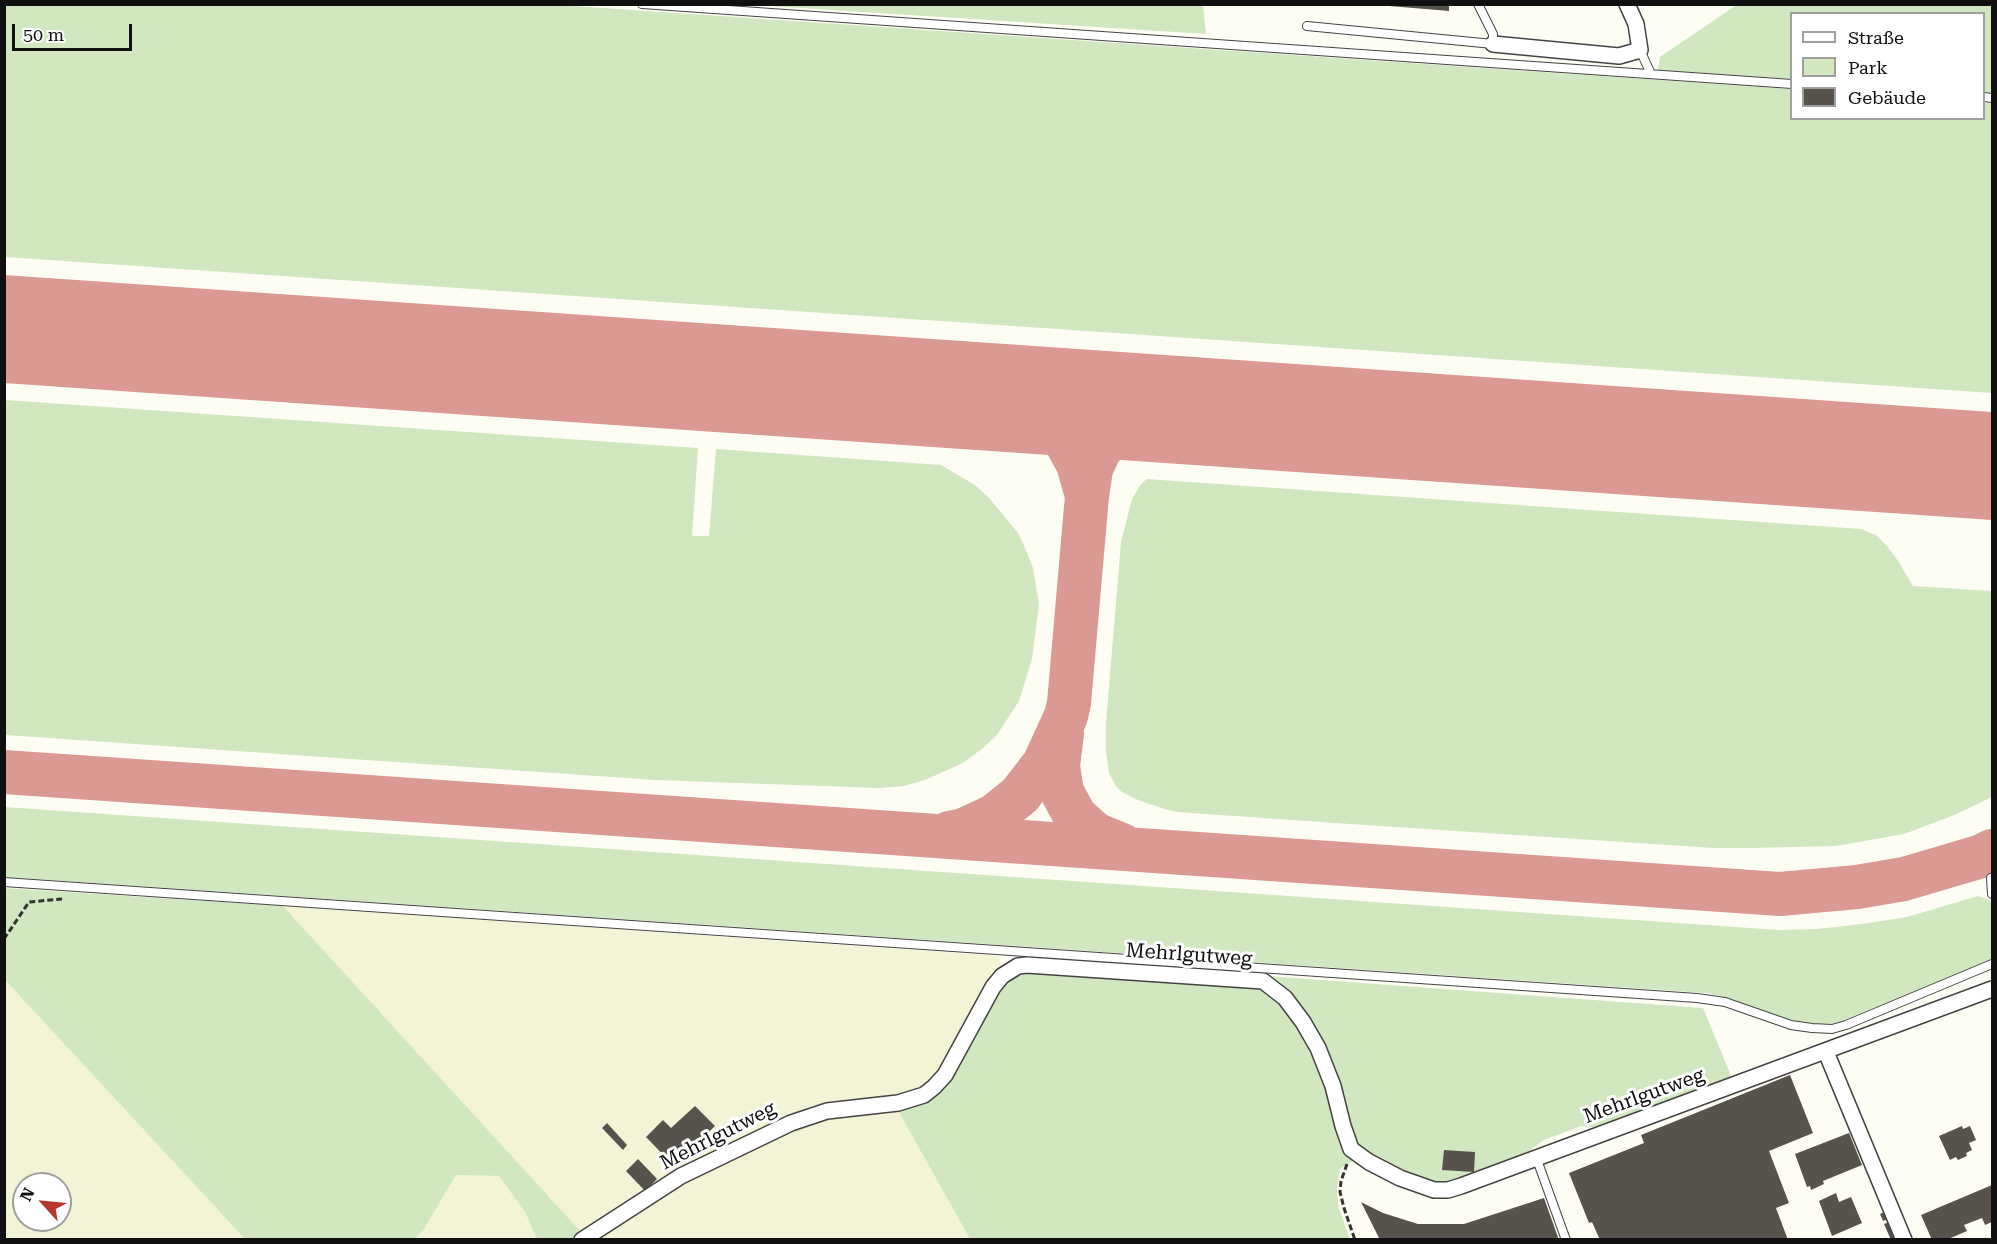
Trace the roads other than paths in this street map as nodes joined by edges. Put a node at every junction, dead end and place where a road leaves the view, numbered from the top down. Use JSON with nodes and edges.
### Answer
{"nodes":[{"id":1,"x":642,"y":4,"type":"edge"},
{"id":2,"x":1478,"y":4,"type":"edge"},
{"id":3,"x":1628,"y":4,"type":"edge"},
{"id":4,"x":733,"y":8,"type":"edge"},
{"id":5,"x":1307,"y":26,"type":"dead end"},
{"id":6,"x":1493,"y":44,"type":"junction"},
{"id":7,"x":1640,"y":50,"type":"junction"},
{"id":8,"x":1651,"y":74,"type":"junction"},
{"id":9,"x":1790,"y":84,"type":"edge"},
{"id":10,"x":1990,"y":878,"type":"dead end"},
{"id":11,"x":4,"y":882,"type":"edge"},
{"id":12,"x":1992,"y":894,"type":"edge"},
{"id":13,"x":1992,"y":964,"type":"edge"},
{"id":14,"x":1262,"y":974,"type":"junction"},
{"id":15,"x":1992,"y":989,"type":"edge"},
{"id":16,"x":1827,"y":1052,"type":"junction"},
{"id":17,"x":1536,"y":1158,"type":"junction"},
{"id":18,"x":582,"y":1239,"type":"edge"},
{"id":19,"x":1566,"y":1239,"type":"edge"},
{"id":20,"x":1904,"y":1239,"type":"edge"}],
"edges":[{"from":1,"to":4,"type":"lane"},
{"from":2,"to":6,"type":"lane"},
{"from":3,"to":7,"type":"street"},
{"from":4,"to":8,"type":"lane"},
{"from":5,"to":6,"type":"lane"},
{"from":6,"to":7,"type":"street"},
{"from":7,"to":8,"type":"lane"},
{"from":8,"to":9,"type":"lane"},
{"from":10,"to":12,"type":"lane"},
{"from":11,"to":14,"type":"lane"},
{"from":13,"to":14,"type":"lane"},
{"from":14,"to":17,"type":"street","name":"Mehrlgutweg"},
{"from":14,"to":18,"type":"street","name":"Mehrlgutweg"},
{"from":15,"to":16,"type":"street","name":"Mehrlgutweg"},
{"from":16,"to":17,"type":"street","name":"Mehrlgutweg"},
{"from":16,"to":20,"type":"street"},
{"from":17,"to":19,"type":"lane"}]}
